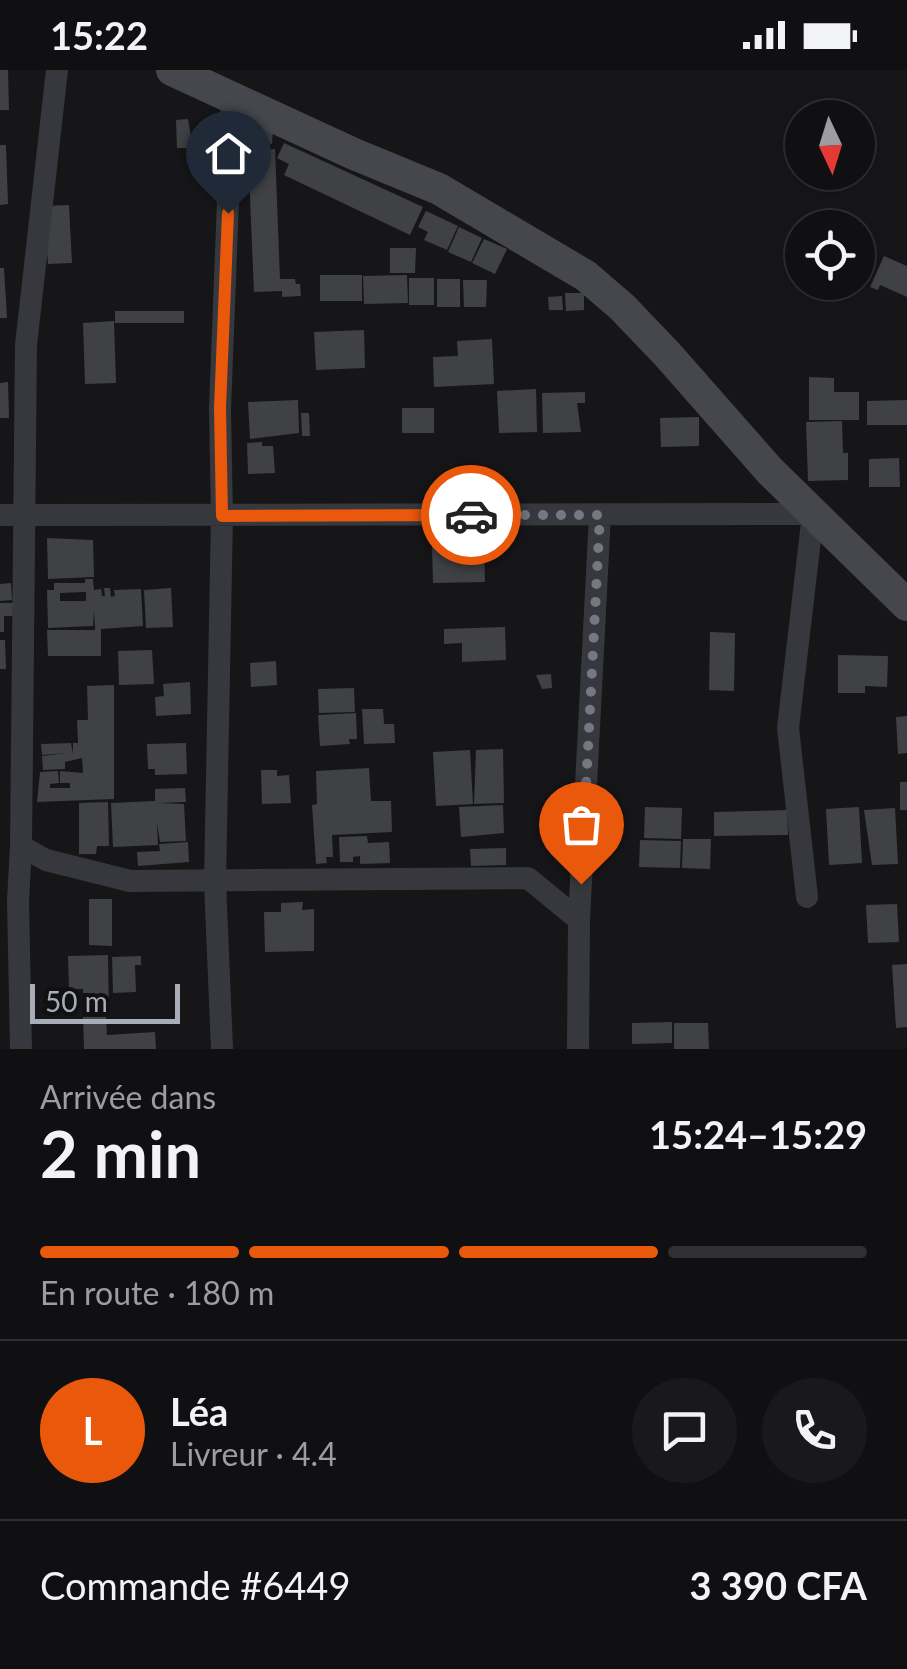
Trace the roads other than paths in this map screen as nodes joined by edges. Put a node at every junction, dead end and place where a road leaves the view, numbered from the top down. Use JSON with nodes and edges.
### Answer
{"nodes":[{"id":1,"x":57,"y":70,"type":"edge"},
{"id":2,"x":172,"y":70,"type":"edge"},
{"id":3,"x":232,"y":96,"type":"junction"},
{"id":4,"x":813,"y":514,"type":"junction"},
{"id":5,"x":0,"y":515,"type":"edge"},
{"id":6,"x":600,"y":515,"type":"junction"},
{"id":7,"x":24,"y":516,"type":"junction"},
{"id":8,"x":222,"y":516,"type":"junction"},
{"id":9,"x":907,"y":605,"type":"edge"},
{"id":10,"x":21,"y":846,"type":"junction"},
{"id":11,"x":215,"y":882,"type":"junction"},
{"id":12,"x":807,"y":897,"type":"dead end"},
{"id":13,"x":579,"y":920,"type":"junction"},
{"id":14,"x":21,"y":1049,"type":"edge"},
{"id":15,"x":222,"y":1049,"type":"edge"},
{"id":16,"x":578,"y":1049,"type":"edge"}],
"edges":[{"from":1,"to":7,"type":"street"},
{"from":2,"to":3,"type":"street"},
{"from":3,"to":4,"type":"street"},
{"from":3,"to":8,"type":"street"},
{"from":4,"to":6,"type":"street"},
{"from":4,"to":9,"type":"street"},
{"from":4,"to":12,"type":"street"},
{"from":5,"to":7,"type":"street"},
{"from":6,"to":8,"type":"street"},
{"from":6,"to":13,"type":"street"},
{"from":7,"to":8,"type":"street"},
{"from":7,"to":10,"type":"street"},
{"from":8,"to":11,"type":"street"},
{"from":10,"to":11,"type":"street"},
{"from":10,"to":14,"type":"street"},
{"from":11,"to":13,"type":"street"},
{"from":11,"to":15,"type":"street"},
{"from":13,"to":16,"type":"street"}]}
